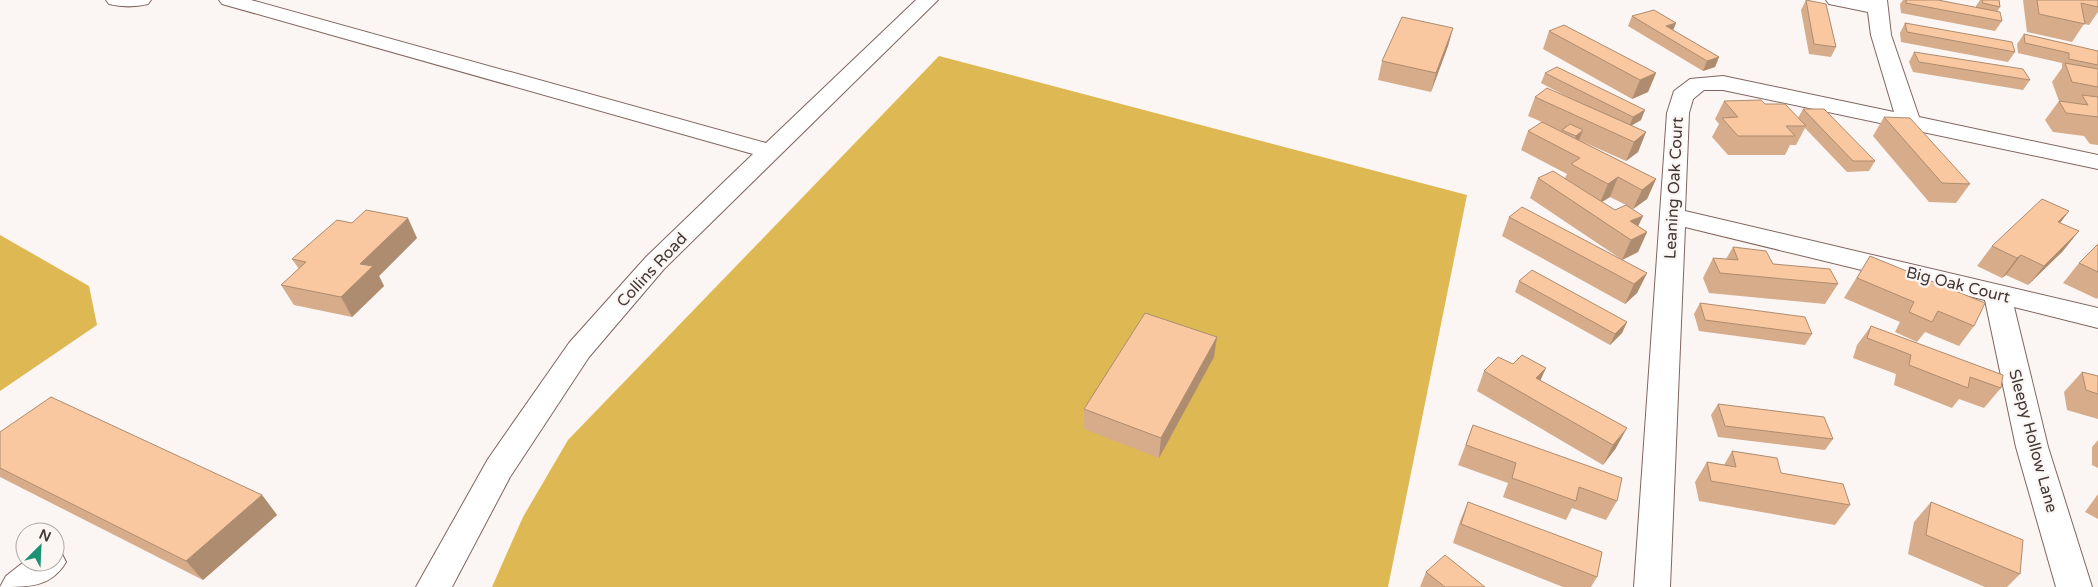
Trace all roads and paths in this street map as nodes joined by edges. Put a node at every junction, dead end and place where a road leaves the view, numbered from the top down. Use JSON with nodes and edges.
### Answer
{"nodes":[{"id":1,"x":116,"y":0,"type":"edge"},
{"id":2,"x":141,"y":0,"type":"edge"},
{"id":3,"x":229,"y":0,"type":"edge"},
{"id":4,"x":928,"y":0,"type":"edge"},
{"id":5,"x":1836,"y":0,"type":"edge"},
{"id":6,"x":1876,"y":4,"type":"edge"},
{"id":7,"x":1909,"y":122,"type":"junction"},
{"id":8,"x":770,"y":152,"type":"junction"},
{"id":9,"x":2098,"y":162,"type":"edge"},
{"id":10,"x":1672,"y":216,"type":"junction"},
{"id":11,"x":1997,"y":294,"type":"junction"},
{"id":12,"x":2098,"y":318,"type":"edge"},
{"id":13,"x":37,"y":572,"type":"edge"},
{"id":14,"x":18,"y":587,"type":"edge"},
{"id":15,"x":434,"y":587,"type":"edge"},
{"id":16,"x":1652,"y":587,"type":"edge"},
{"id":17,"x":2074,"y":587,"type":"edge"}],
"edges":[{"from":1,"to":2,"type":"street"},
{"from":3,"to":8,"type":"street"},
{"from":4,"to":8,"type":"street","name":"Collins Road"},
{"from":5,"to":6,"type":"street"},
{"from":6,"to":7,"type":"street"},
{"from":7,"to":9,"type":"street","name":"Leaning Oak Court"},
{"from":7,"to":10,"type":"street","name":"Leaning Oak Court"},
{"from":8,"to":15,"type":"street","name":"Collins Road"},
{"from":10,"to":11,"type":"street","name":"Big Oak Court"},
{"from":10,"to":16,"type":"street","name":"Leaning Oak Court"},
{"from":11,"to":12,"type":"street","name":"Big Oak Court"},
{"from":11,"to":17,"type":"street","name":"Sleepy Hollow Lane"},
{"from":13,"to":14,"type":"street"}]}
